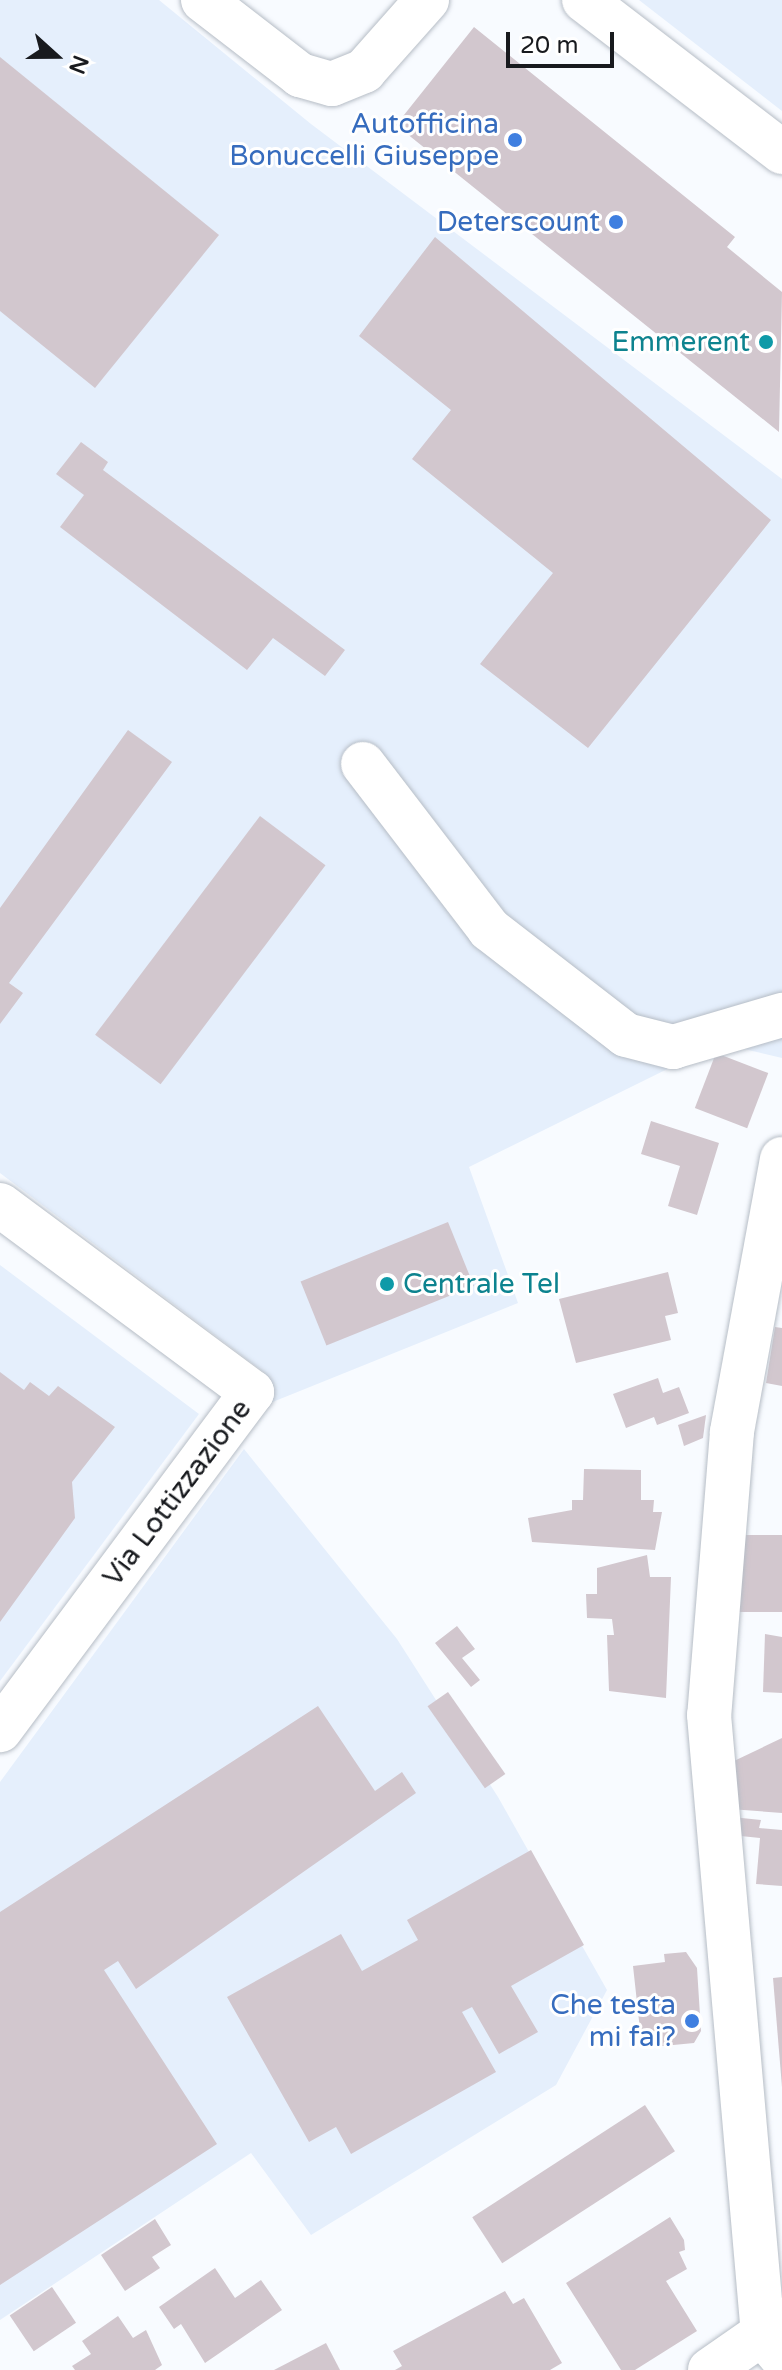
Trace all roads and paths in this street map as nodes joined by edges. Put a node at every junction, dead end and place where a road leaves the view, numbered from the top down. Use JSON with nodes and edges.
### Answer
{"nodes":[{"id":1,"x":203,"y":0,"type":"edge"},
{"id":2,"x":427,"y":0,"type":"edge"},
{"id":3,"x":584,"y":0,"type":"edge"},
{"id":4,"x":782,"y":152,"type":"edge"},
{"id":5,"x":363,"y":764,"type":"dead end"},
{"id":6,"x":782,"y":1015,"type":"edge"},
{"id":7,"x":782,"y":1159,"type":"edge"},
{"id":8,"x":0,"y":1205,"type":"edge"},
{"id":9,"x":0,"y":1730,"type":"edge"},
{"id":10,"x":776,"y":2338,"type":"edge"},
{"id":11,"x":710,"y":2370,"type":"edge"}],
"edges":[{"from":1,"to":2,"type":"street"},
{"from":3,"to":4,"type":"street"},
{"from":5,"to":6,"type":"street"},
{"from":7,"to":10,"type":"street"},
{"from":8,"to":9,"type":"street","name":"Via Lottizzazione"},
{"from":10,"to":11,"type":"street"}]}
